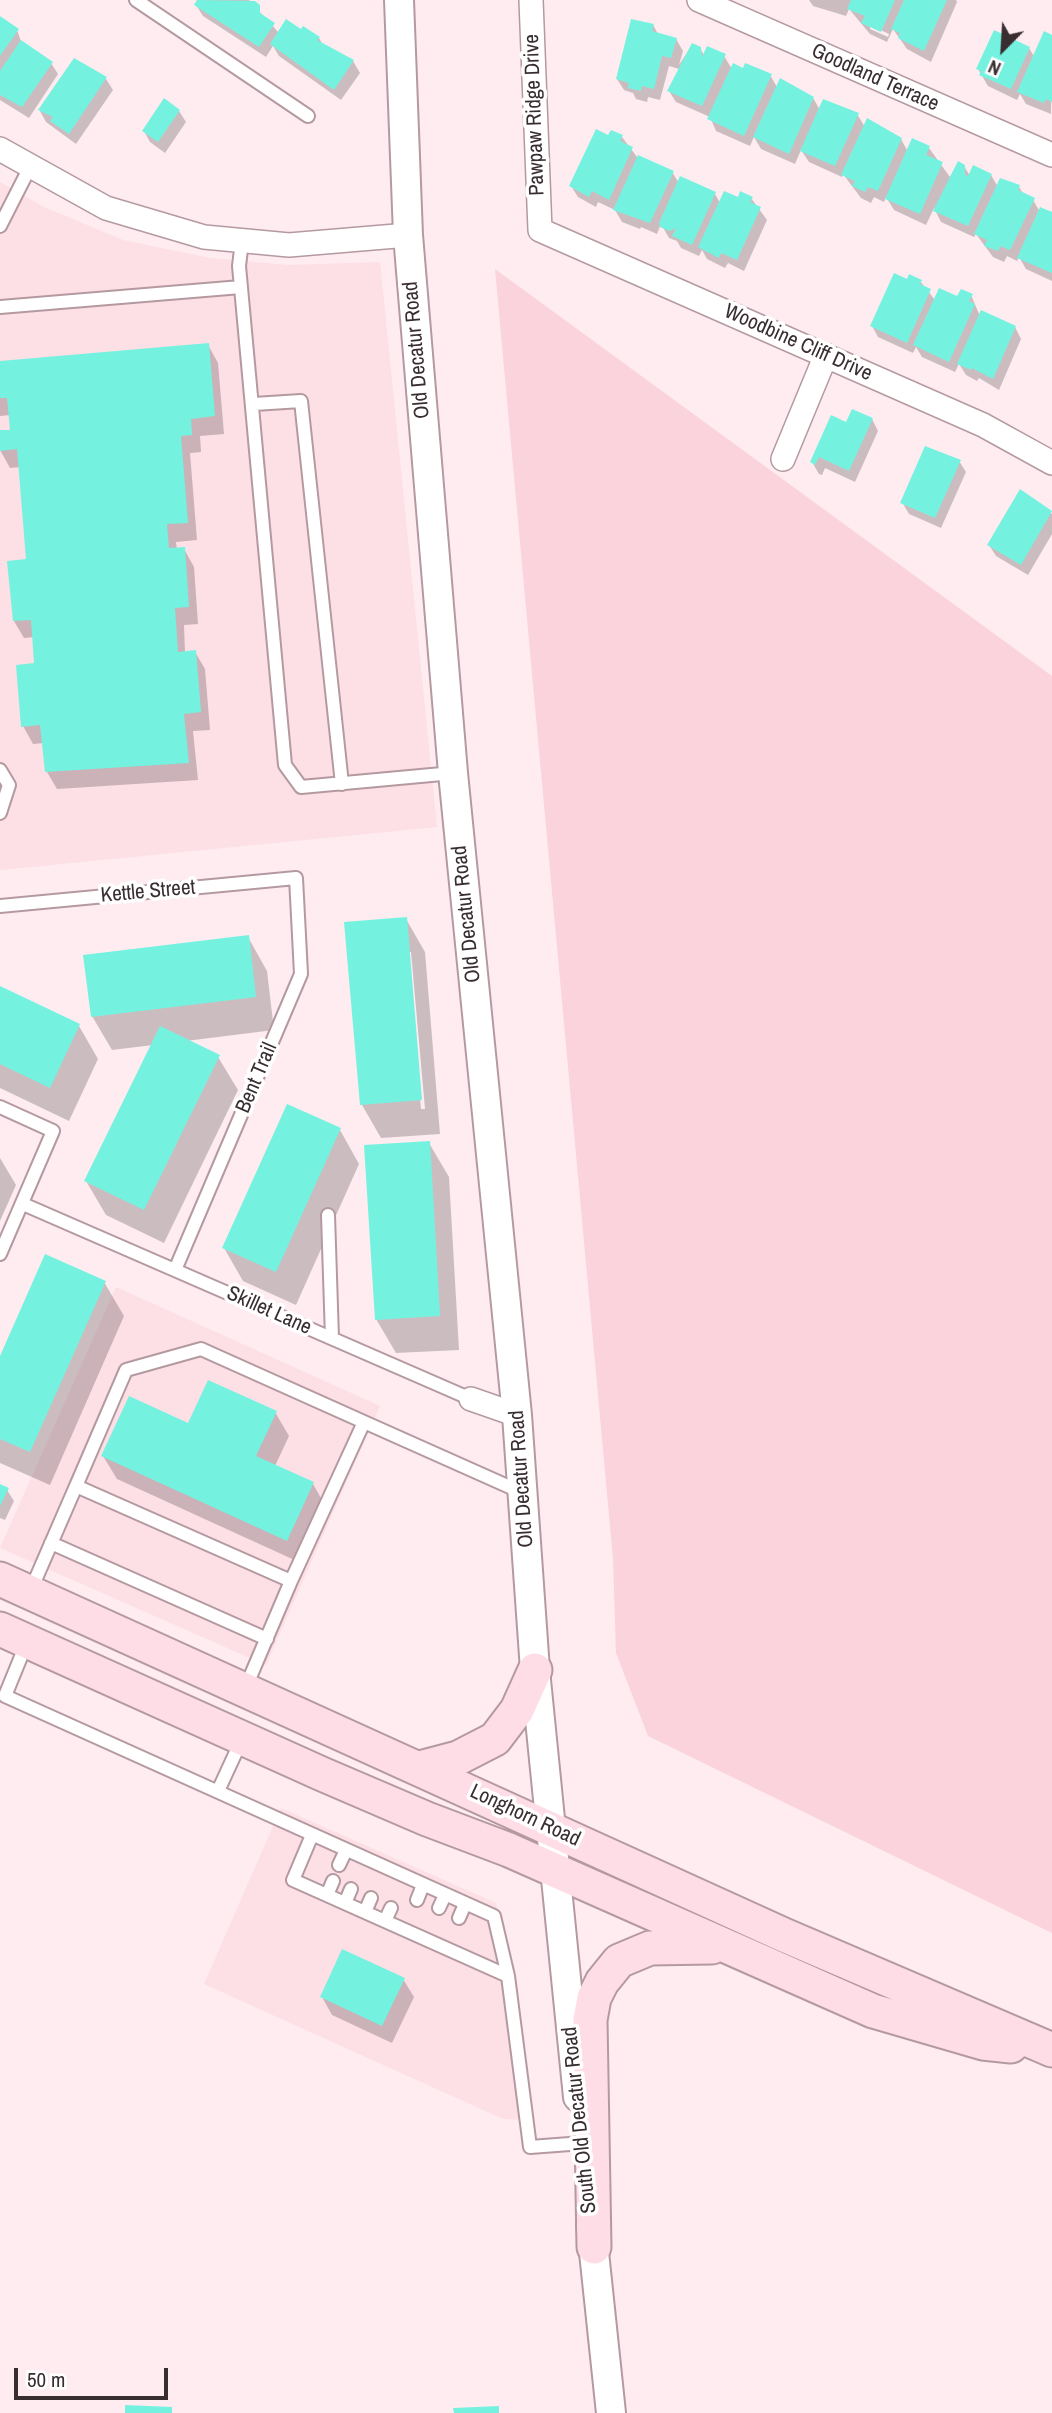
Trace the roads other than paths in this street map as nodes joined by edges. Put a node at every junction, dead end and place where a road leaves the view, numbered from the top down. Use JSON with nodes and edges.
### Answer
{"nodes":[{"id":1,"x":136,"y":0,"type":"edge"},
{"id":2,"x":398,"y":0,"type":"edge"},
{"id":3,"x":531,"y":0,"type":"edge"},
{"id":4,"x":699,"y":0,"type":"edge"},
{"id":5,"x":307,"y":117,"type":"dead end"},
{"id":6,"x":0,"y":149,"type":"edge"},
{"id":7,"x":1052,"y":155,"type":"edge"},
{"id":8,"x":30,"y":167,"type":"junction"},
{"id":9,"x":0,"y":226,"type":"edge"},
{"id":10,"x":540,"y":230,"type":"joint"},
{"id":11,"x":408,"y":235,"type":"junction"},
{"id":12,"x":242,"y":240,"type":"junction"},
{"id":13,"x":241,"y":287,"type":"junction"},
{"id":14,"x":0,"y":307,"type":"edge"},
{"id":15,"x":826,"y":355,"type":"junction"},
{"id":16,"x":254,"y":404,"type":"junction"},
{"id":17,"x":783,"y":459,"type":"dead end"},
{"id":18,"x":1052,"y":463,"type":"edge"},
{"id":19,"x":0,"y":770,"type":"edge"},
{"id":20,"x":453,"y":773,"type":"junction"},
{"id":21,"x":342,"y":784,"type":"junction"},
{"id":22,"x":0,"y":813,"type":"edge"},
{"id":23,"x":296,"y":878,"type":"joint"},
{"id":24,"x":0,"y":906,"type":"edge"},
{"id":25,"x":0,"y":1107,"type":"edge"},
{"id":26,"x":23,"y":1204,"type":"junction"},
{"id":27,"x":328,"y":1215,"type":"dead end"},
{"id":28,"x":0,"y":1254,"type":"edge"},
{"id":29,"x":175,"y":1270,"type":"junction"},
{"id":30,"x":332,"y":1338,"type":"junction"},
{"id":31,"x":471,"y":1399,"type":"joint"},
{"id":32,"x":517,"y":1415,"type":"junction"},
{"id":33,"x":364,"y":1422,"type":"junction"},
{"id":34,"x":76,"y":1486,"type":"junction"},
{"id":35,"x":523,"y":1493,"type":"junction"},
{"id":36,"x":51,"y":1543,"type":"junction"},
{"id":37,"x":0,"y":1579,"type":"edge"},
{"id":38,"x":291,"y":1581,"type":"junction"},
{"id":39,"x":29,"y":1593,"type":"junction"},
{"id":40,"x":12,"y":1635,"type":"edge"},
{"id":41,"x":267,"y":1639,"type":"junction"},
{"id":42,"x":535,"y":1670,"type":"junction"},
{"id":43,"x":245,"y":1689,"type":"junction"},
{"id":44,"x":242,"y":1738,"type":"junction"},
{"id":45,"x":420,"y":1768,"type":"junction"},
{"id":46,"x":218,"y":1791,"type":"junction"},
{"id":47,"x":551,"y":1828,"type":"junction"},
{"id":48,"x":312,"y":1835,"type":"junction"},
{"id":49,"x":346,"y":1850,"type":"junction"},
{"id":50,"x":365,"y":1858,"type":"junction"},
{"id":51,"x":340,"y":1865,"type":"dead end"},
{"id":52,"x":384,"y":1867,"type":"junction"},
{"id":53,"x":554,"y":1871,"type":"junction"},
{"id":54,"x":359,"y":1872,"type":"dead end"},
{"id":55,"x":404,"y":1876,"type":"junction"},
{"id":56,"x":332,"y":1881,"type":"dead end"},
{"id":57,"x":379,"y":1881,"type":"dead end"},
{"id":58,"x":424,"y":1885,"type":"junction"},
{"id":59,"x":351,"y":1889,"type":"dead end"},
{"id":60,"x":398,"y":1890,"type":"dead end"},
{"id":61,"x":327,"y":1895,"type":"junction"},
{"id":62,"x":445,"y":1895,"type":"junction"},
{"id":63,"x":371,"y":1898,"type":"dead end"},
{"id":64,"x":417,"y":1900,"type":"dead end"},
{"id":65,"x":345,"y":1903,"type":"junction"},
{"id":66,"x":465,"y":1904,"type":"junction"},
{"id":67,"x":391,"y":1908,"type":"dead end"},
{"id":68,"x":439,"y":1908,"type":"dead end"},
{"id":69,"x":365,"y":1912,"type":"junction"},
{"id":70,"x":410,"y":1915,"type":"dead end"},
{"id":71,"x":459,"y":1918,"type":"dead end"},
{"id":72,"x":385,"y":1921,"type":"junction"},
{"id":73,"x":432,"y":1926,"type":"dead end"},
{"id":74,"x":404,"y":1929,"type":"junction"},
{"id":75,"x":451,"y":1936,"type":"dead end"},
{"id":76,"x":426,"y":1939,"type":"junction"},
{"id":77,"x":724,"y":1947,"type":"junction"},
{"id":78,"x":446,"y":1948,"type":"junction"},
{"id":79,"x":508,"y":1976,"type":"junction"},
{"id":80,"x":1052,"y":2050,"type":"edge"},
{"id":81,"x":583,"y":2143,"type":"junction"},
{"id":82,"x":594,"y":2247,"type":"junction"},
{"id":83,"x":611,"y":2413,"type":"edge"}],
"edges":[{"from":1,"to":5,"type":"lane"},
{"from":2,"to":11,"type":"street","name":"Old Decatur Road"},
{"from":3,"to":10,"type":"street","name":"Pawpaw Ridge Drive"},
{"from":4,"to":7,"type":"street","name":"Goodland Terrace"},
{"from":6,"to":8,"type":"street"},
{"from":8,"to":9,"type":"lane"},
{"from":8,"to":12,"type":"street"},
{"from":10,"to":15,"type":"street","name":"Woodbine Cliff Drive"},
{"from":11,"to":12,"type":"street"},
{"from":11,"to":20,"type":"street","name":"Old Decatur Road"},
{"from":12,"to":13,"type":"lane"},
{"from":13,"to":14,"type":"lane"},
{"from":13,"to":16,"type":"lane"},
{"from":15,"to":17,"type":"street"},
{"from":15,"to":18,"type":"street","name":"Woodbine Cliff Drive"},
{"from":16,"to":21,"type":"lane"},
{"from":16,"to":21,"type":"lane"},
{"from":19,"to":22,"type":"lane"},
{"from":20,"to":21,"type":"lane"},
{"from":20,"to":32,"type":"street","name":"Old Decatur Road"},
{"from":23,"to":24,"type":"lane","name":"Kettle Street"},
{"from":23,"to":29,"type":"lane","name":"Bent Trail"},
{"from":25,"to":26,"type":"lane"},
{"from":26,"to":28,"type":"lane"},
{"from":26,"to":29,"type":"lane","name":"Skillet Lane"},
{"from":27,"to":30,"type":"lane"},
{"from":29,"to":30,"type":"lane","name":"Skillet Lane"},
{"from":30,"to":31,"type":"lane","name":"Skillet Lane"},
{"from":31,"to":32,"type":"street","name":"Skillet Lane"},
{"from":32,"to":35,"type":"street","name":"Old Decatur Road"},
{"from":33,"to":34,"type":"lane"},
{"from":33,"to":35,"type":"lane"},
{"from":33,"to":38,"type":"lane"},
{"from":34,"to":36,"type":"lane"},
{"from":34,"to":38,"type":"lane"},
{"from":35,"to":42,"type":"street","name":"Old Decatur Road"},
{"from":36,"to":39,"type":"lane"},
{"from":36,"to":41,"type":"lane"},
{"from":37,"to":39,"type":"main road","name":"Longhorn Road"},
{"from":38,"to":41,"type":"lane"},
{"from":39,"to":40,"type":"main road"},
{"from":39,"to":43,"type":"main road","name":"Longhorn Road"},
{"from":40,"to":44,"type":"main road","name":"Longhorn Road"},
{"from":40,"to":46,"type":"lane"},
{"from":41,"to":43,"type":"lane"},
{"from":42,"to":45,"type":"main road"},
{"from":42,"to":47,"type":"street","name":"Old Decatur Road"},
{"from":43,"to":45,"type":"main road","name":"Longhorn Road"},
{"from":44,"to":46,"type":"lane"},
{"from":44,"to":53,"type":"main road","name":"Longhorn Road"},
{"from":45,"to":47,"type":"main road","name":"Longhorn Road"},
{"from":46,"to":48,"type":"lane"},
{"from":47,"to":53,"type":"street","name":"South Old Decatur Road"},
{"from":47,"to":80,"type":"main road","name":"Longhorn Road"},
{"from":48,"to":49,"type":"lane"},
{"from":48,"to":61,"type":"lane"},
{"from":49,"to":50,"type":"lane"},
{"from":49,"to":51,"type":"lane"},
{"from":50,"to":52,"type":"lane"},
{"from":50,"to":54,"type":"lane"},
{"from":52,"to":55,"type":"lane"},
{"from":52,"to":57,"type":"lane"},
{"from":53,"to":77,"type":"main road","name":"Longhorn Road"},
{"from":53,"to":81,"type":"street","name":"South Old Decatur Road"},
{"from":55,"to":58,"type":"lane"},
{"from":55,"to":60,"type":"lane"},
{"from":56,"to":61,"type":"lane"},
{"from":58,"to":62,"type":"lane"},
{"from":58,"to":64,"type":"lane"},
{"from":59,"to":65,"type":"lane"},
{"from":61,"to":65,"type":"lane"},
{"from":62,"to":66,"type":"lane"},
{"from":62,"to":68,"type":"lane"},
{"from":63,"to":69,"type":"lane"},
{"from":65,"to":69,"type":"lane"},
{"from":66,"to":71,"type":"lane"},
{"from":66,"to":79,"type":"lane"},
{"from":67,"to":72,"type":"lane"},
{"from":69,"to":72,"type":"lane"},
{"from":70,"to":74,"type":"lane"},
{"from":72,"to":74,"type":"lane"},
{"from":73,"to":76,"type":"lane"},
{"from":74,"to":76,"type":"lane"},
{"from":75,"to":78,"type":"lane"},
{"from":76,"to":78,"type":"lane"},
{"from":77,"to":80,"type":"main road","name":"Longhorn Road"},
{"from":77,"to":82,"type":"main road"},
{"from":78,"to":79,"type":"lane"},
{"from":79,"to":81,"type":"lane"},
{"from":81,"to":82,"type":"street","name":"South Old Decatur Road"},
{"from":82,"to":83,"type":"street","name":"South Old Decatur Road"}]}
